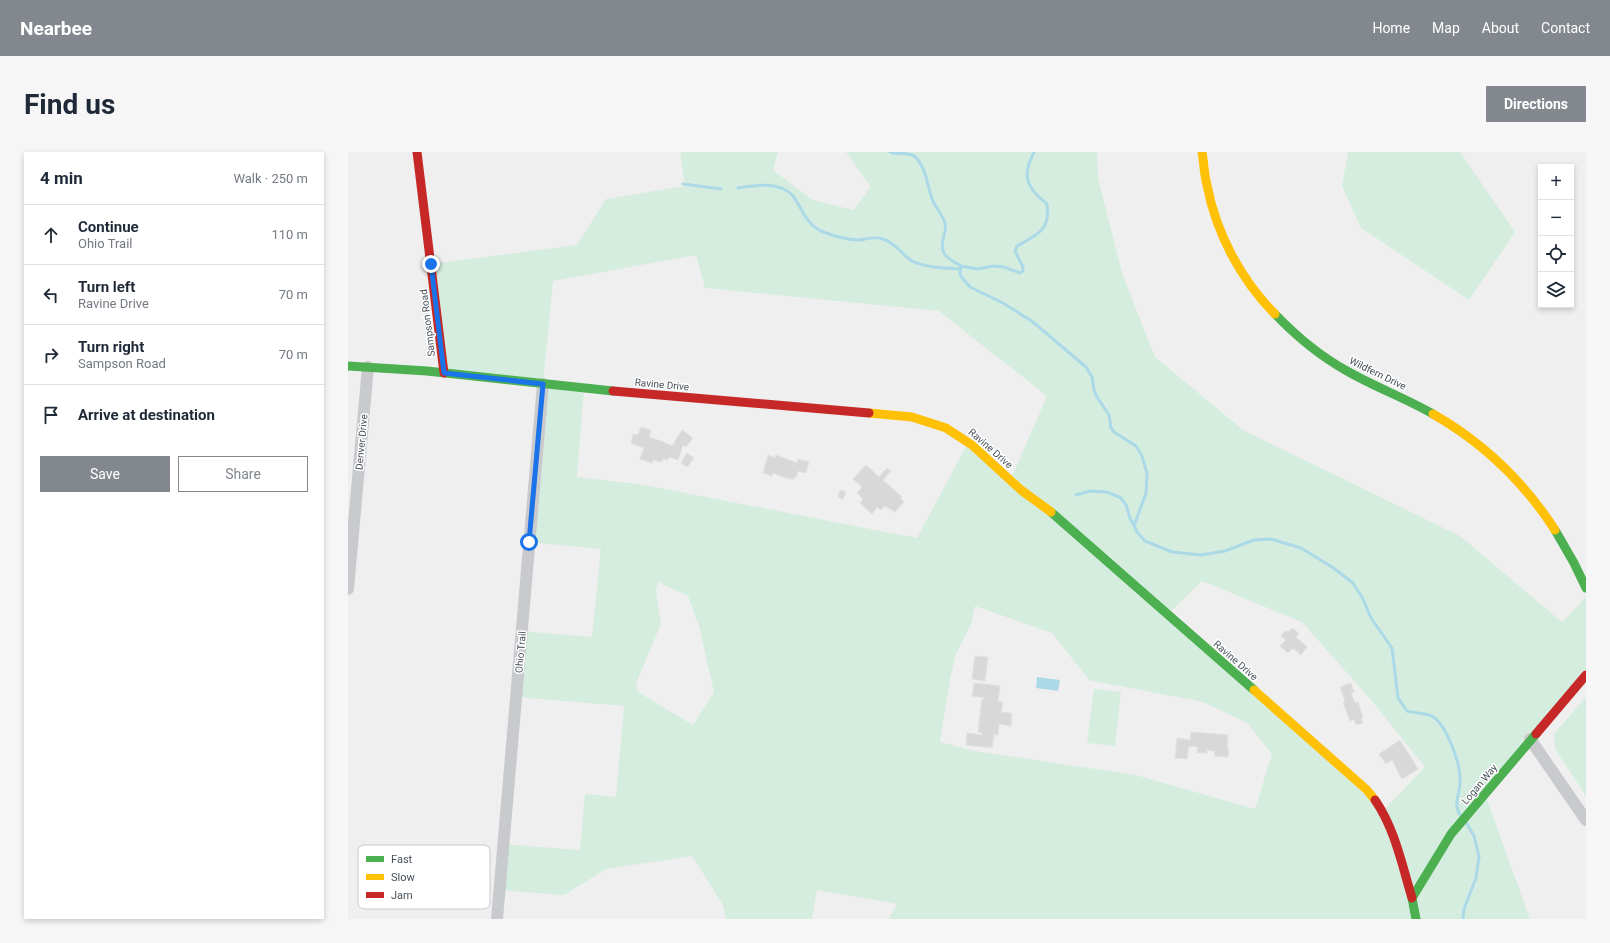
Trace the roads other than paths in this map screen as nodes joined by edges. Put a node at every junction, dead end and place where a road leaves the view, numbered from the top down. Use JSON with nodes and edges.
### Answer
{"nodes":[{"id":1,"x":417,"y":152,"type":"edge"},
{"id":2,"x":1202,"y":152,"type":"edge"},
{"id":3,"x":348,"y":366,"type":"edge"},
{"id":4,"x":368,"y":367,"type":"junction"},
{"id":5,"x":444,"y":373,"type":"junction"},
{"id":6,"x":543,"y":384,"type":"junction"},
{"id":7,"x":1586,"y":588,"type":"edge"},
{"id":8,"x":348,"y":589,"type":"edge"},
{"id":9,"x":1586,"y":675,"type":"edge"},
{"id":10,"x":1530,"y":739,"type":"junction"},
{"id":11,"x":1586,"y":820,"type":"edge"},
{"id":12,"x":1412,"y":898,"type":"junction"},
{"id":13,"x":497,"y":919,"type":"edge"},
{"id":14,"x":1416,"y":919,"type":"edge"}],
"edges":[{"from":1,"to":5,"type":"street","name":"Sampson Road"},
{"from":2,"to":7,"type":"street","name":"Wildfern Drive"},
{"from":3,"to":4,"type":"street","name":"Ravine Drive"},
{"from":4,"to":5,"type":"street","name":"Ravine Drive"},
{"from":4,"to":8,"type":"street","name":"Denver Drive"},
{"from":5,"to":6,"type":"street","name":"Ravine Drive"},
{"from":6,"to":12,"type":"street","name":"Ravine Drive"},
{"from":6,"to":13,"type":"street","name":"Ohio Trail"},
{"from":9,"to":10,"type":"street","name":"Logan Way"},
{"from":10,"to":11,"type":"street"},
{"from":10,"to":12,"type":"street","name":"Logan Way"},
{"from":12,"to":14,"type":"street"}]}
